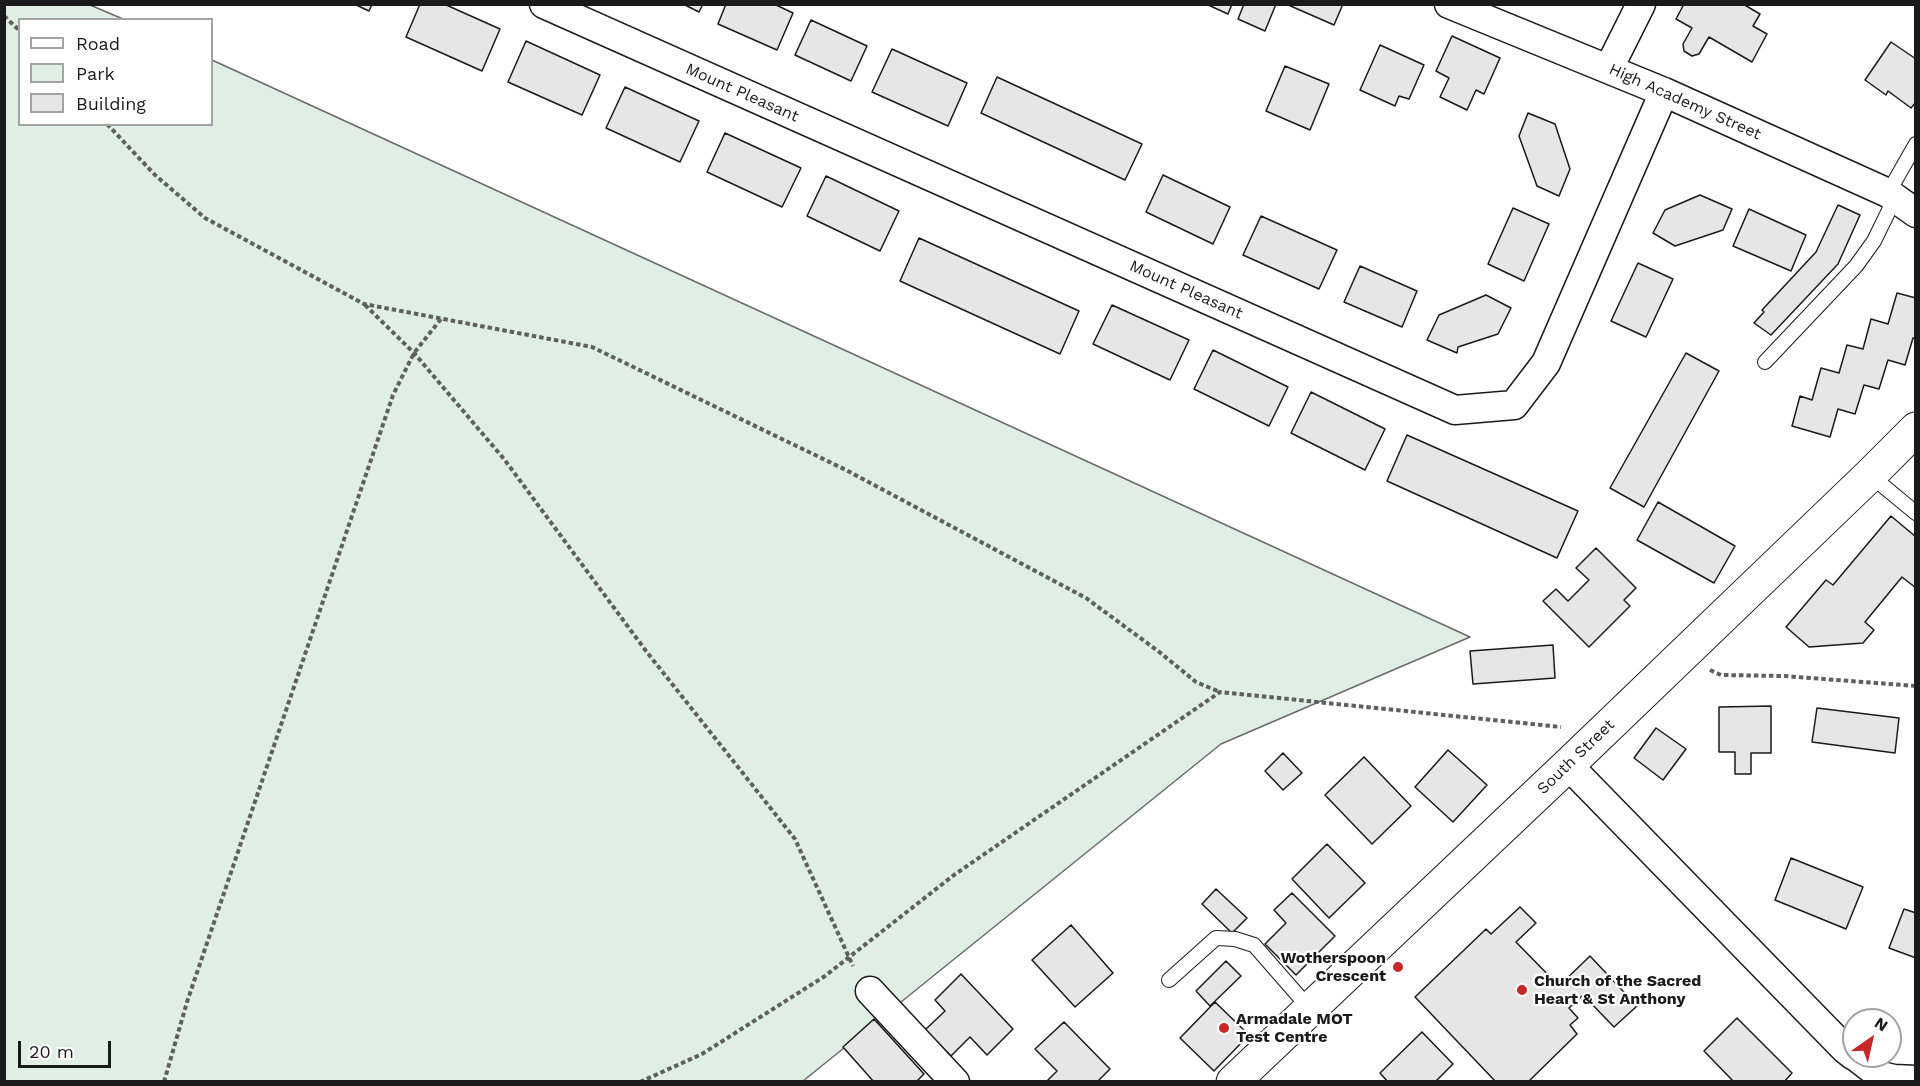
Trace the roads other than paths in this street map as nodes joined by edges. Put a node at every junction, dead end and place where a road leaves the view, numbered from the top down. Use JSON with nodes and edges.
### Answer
{"nodes":[{"id":1,"x":544,"y":4,"type":"edge"},
{"id":2,"x":1449,"y":4,"type":"edge"},
{"id":3,"x":1641,"y":4,"type":"edge"},
{"id":4,"x":1609,"y":68,"type":"junction"},
{"id":5,"x":1664,"y":92,"type":"junction"},
{"id":6,"x":1916,"y":144,"type":"edge"},
{"id":7,"x":1900,"y":201,"type":"edge"},
{"id":8,"x":1765,"y":362,"type":"dead end"},
{"id":9,"x":1916,"y":429,"type":"edge"},
{"id":10,"x":1870,"y":475,"type":"junction"},
{"id":11,"x":1916,"y":513,"type":"edge"},
{"id":12,"x":1568,"y":765,"type":"junction"},
{"id":13,"x":1169,"y":980,"type":"dead end"},
{"id":14,"x":870,"y":991,"type":"road end"},
{"id":15,"x":1310,"y":1009,"type":"junction"},
{"id":16,"x":1842,"y":1045,"type":"edge"},
{"id":17,"x":1868,"y":1068,"type":"edge"},
{"id":18,"x":1880,"y":1079,"type":"edge"},
{"id":19,"x":1916,"y":1080,"type":"edge"},
{"id":20,"x":955,"y":1082,"type":"edge"},
{"id":21,"x":1233,"y":1082,"type":"edge"}],
"edges":[{"from":1,"to":5,"type":"street","name":"Mount Pleasant"},
{"from":2,"to":4,"type":"street","name":"High Academy Street"},
{"from":3,"to":4,"type":"street"},
{"from":4,"to":5,"type":"street","name":"High Academy Street"},
{"from":5,"to":7,"type":"street","name":"High Academy Street"},
{"from":6,"to":7,"type":"lane"},
{"from":7,"to":8,"type":"lane"},
{"from":9,"to":10,"type":"main road","name":"South Street"},
{"from":10,"to":11,"type":"lane"},
{"from":10,"to":12,"type":"main road","name":"South Street"},
{"from":12,"to":15,"type":"main road","name":"South Street"},
{"from":12,"to":16,"type":"street"},
{"from":13,"to":15,"type":"lane"},
{"from":14,"to":20,"type":"street"},
{"from":15,"to":21,"type":"main road","name":"South Street"},
{"from":17,"to":18,"type":"street"},
{"from":18,"to":19,"type":"street"}]}
